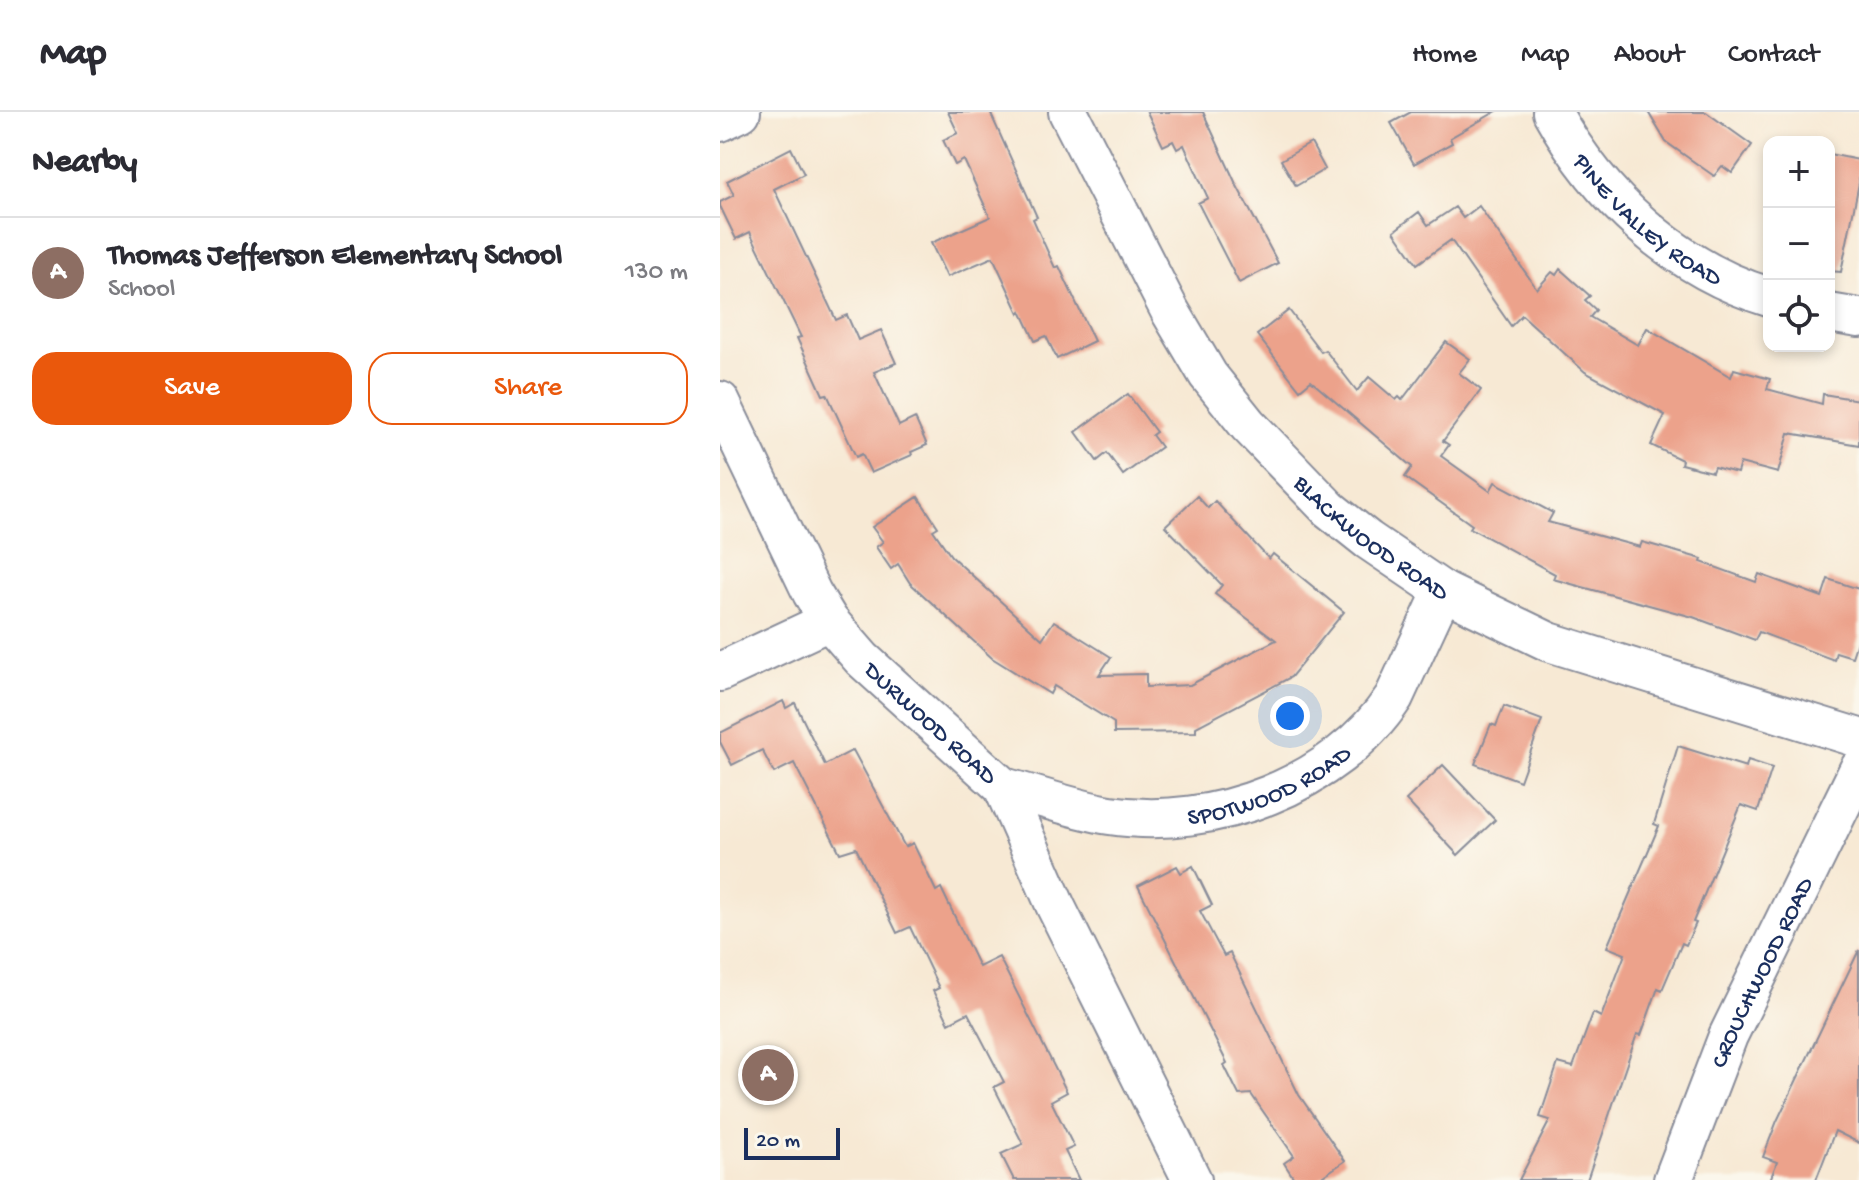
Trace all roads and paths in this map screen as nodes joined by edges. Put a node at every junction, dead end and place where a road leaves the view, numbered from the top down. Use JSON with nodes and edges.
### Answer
{"nodes":[{"id":1,"x":741,"y":112,"type":"edge"},
{"id":2,"x":1068,"y":112,"type":"edge"},
{"id":3,"x":1552,"y":112,"type":"edge"},
{"id":4,"x":720,"y":122,"type":"edge"},
{"id":5,"x":1763,"y":295,"type":"edge"},
{"id":6,"x":1835,"y":314,"type":"edge"},
{"id":7,"x":1859,"y":318,"type":"edge"},
{"id":8,"x":720,"y":401,"type":"edge"},
{"id":9,"x":1443,"y":591,"type":"junction"},
{"id":10,"x":829,"y":621,"type":"junction"},
{"id":11,"x":720,"y":672,"type":"edge"},
{"id":12,"x":1859,"y":738,"type":"edge"},
{"id":13,"x":1859,"y":769,"type":"edge"},
{"id":14,"x":1003,"y":787,"type":"junction"},
{"id":15,"x":1192,"y":1180,"type":"edge"},
{"id":16,"x":1673,"y":1180,"type":"edge"}],
"edges":[{"from":1,"to":4,"type":"street"},
{"from":2,"to":9,"type":"street","name":"BLACKWOOD ROAD"},
{"from":3,"to":5,"type":"street","name":"PINE VALLEY ROAD"},
{"from":6,"to":7,"type":"street"},
{"from":8,"to":10,"type":"street","name":"DURWOOD ROAD"},
{"from":9,"to":12,"type":"street","name":"BLACKWOOD ROAD"},
{"from":9,"to":14,"type":"street","name":"SPOTWOOD ROAD"},
{"from":10,"to":11,"type":"street"},
{"from":10,"to":14,"type":"street","name":"DURWOOD ROAD"},
{"from":13,"to":16,"type":"street","name":"CROUCHWOOD ROAD"},
{"from":14,"to":15,"type":"street","name":"DURWOOD ROAD"}]}
